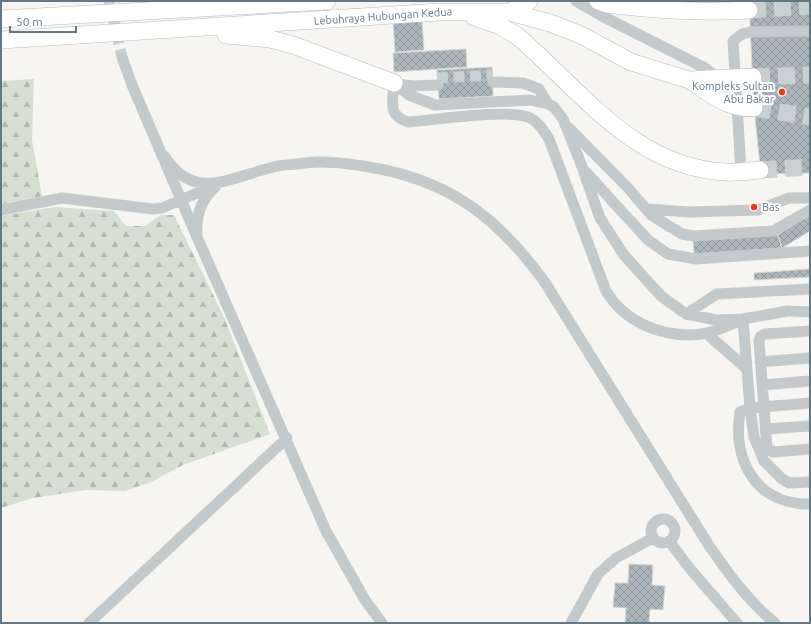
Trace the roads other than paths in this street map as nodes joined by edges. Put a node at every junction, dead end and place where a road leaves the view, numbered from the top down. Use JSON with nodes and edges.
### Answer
{"nodes":[{"id":1,"x":327,"y":1,"type":"edge"},
{"id":2,"x":529,"y":1,"type":"edge"},
{"id":3,"x":576,"y":1,"type":"edge"},
{"id":4,"x":598,"y":1,"type":"edge"},
{"id":5,"x":697,"y":1,"type":"edge"},
{"id":6,"x":308,"y":2,"type":"edge"},
{"id":7,"x":749,"y":6,"type":"edge"},
{"id":8,"x":466,"y":11,"type":"junction"},
{"id":9,"x":510,"y":12,"type":"junction"},
{"id":10,"x":1,"y":19,"type":"edge"},
{"id":11,"x":186,"y":30,"type":"junction"},
{"id":12,"x":810,"y":31,"type":"edge"},
{"id":13,"x":1,"y":40,"type":"edge"},
{"id":14,"x":122,"y":57,"type":"tunnel mouth"},
{"id":15,"x":745,"y":78,"type":"junction"},
{"id":16,"x":493,"y":79,"type":"tunnel mouth"},
{"id":17,"x":720,"y":79,"type":"junction"},
{"id":18,"x":689,"y":80,"type":"junction"},
{"id":19,"x":437,"y":81,"type":"tunnel mouth"},
{"id":20,"x":394,"y":83,"type":"junction"},
{"id":21,"x":548,"y":104,"type":"junction"},
{"id":22,"x":737,"y":108,"type":"junction"},
{"id":23,"x":754,"y":108,"type":"tunnel mouth"},
{"id":24,"x":566,"y":125,"type":"junction"},
{"id":25,"x":164,"y":156,"type":"junction"},
{"id":26,"x":583,"y":169,"type":"junction"},
{"id":27,"x":760,"y":170,"type":"tunnel mouth"},
{"id":28,"x":740,"y":171,"type":"junction"},
{"id":29,"x":234,"y":178,"type":"junction"},
{"id":30,"x":218,"y":184,"type":"junction"},
{"id":31,"x":810,"y":198,"type":"edge"},
{"id":32,"x":182,"y":199,"type":"junction"},
{"id":33,"x":646,"y":209,"type":"junction"},
{"id":34,"x":1,"y":210,"type":"edge"},
{"id":35,"x":810,"y":210,"type":"edge"},
{"id":36,"x":198,"y":237,"type":"junction"},
{"id":37,"x":810,"y":251,"type":"edge"},
{"id":38,"x":810,"y":289,"type":"edge"},
{"id":39,"x":810,"y":312,"type":"edge"},
{"id":40,"x":686,"y":314,"type":"junction"},
{"id":41,"x":743,"y":319,"type":"junction"},
{"id":42,"x":810,"y":331,"type":"edge"},
{"id":43,"x":706,"y":333,"type":"junction"},
{"id":44,"x":810,"y":358,"type":"edge"},
{"id":45,"x":760,"y":362,"type":"junction"},
{"id":46,"x":747,"y":369,"type":"junction"},
{"id":47,"x":810,"y":381,"type":"edge"},
{"id":48,"x":762,"y":385,"type":"junction"},
{"id":49,"x":810,"y":403,"type":"edge"},
{"id":50,"x":763,"y":406,"type":"junction"},
{"id":51,"x":750,"y":408,"type":"junction"},
{"id":52,"x":810,"y":426,"type":"edge"},
{"id":53,"x":765,"y":429,"type":"junction"},
{"id":54,"x":287,"y":438,"type":"junction"},
{"id":55,"x":810,"y":449,"type":"edge"},
{"id":56,"x":810,"y":482,"type":"edge"},
{"id":57,"x":810,"y":504,"type":"edge"},
{"id":58,"x":690,"y":515,"type":"junction"},
{"id":59,"x":674,"y":525,"type":"junction"},
{"id":60,"x":653,"y":538,"type":"junction"},
{"id":61,"x":669,"y":541,"type":"junction"},
{"id":62,"x":89,"y":623,"type":"edge"},
{"id":63,"x":382,"y":623,"type":"edge"},
{"id":64,"x":571,"y":623,"type":"edge"},
{"id":65,"x":737,"y":623,"type":"edge"},
{"id":66,"x":775,"y":623,"type":"edge"}],
"edges":[{"from":1,"to":6,"type":"highway","name":"Lebuhraya Hubungan Kedua"},
{"from":2,"to":9,"type":"highway"},
{"from":3,"to":17,"type":"street"},
{"from":4,"to":7,"type":"highway"},
{"from":5,"to":7,"type":"highway"},
{"from":6,"to":10,"type":"highway","name":"Lebuhraya Hubungan Kedua"},
{"from":8,"to":9,"type":"highway","name":"Lebuhraya Hubungan Kedua"},
{"from":8,"to":11,"type":"highway","name":"Lebuhraya Hubungan Kedua"},
{"from":8,"to":28,"type":"highway"},
{"from":9,"to":18,"type":"highway","name":"Lebuhraya Hubungan Kedua"},
{"from":11,"to":13,"type":"highway","name":"Lebuhraya Hubungan Kedua"},
{"from":11,"to":20,"type":"highway"},
{"from":12,"to":15,"type":"street"},
{"from":14,"to":25,"type":"street"},
{"from":15,"to":17,"type":"highway","name":"Lebuhraya Hubungan Kedua"},
{"from":15,"to":22,"type":"street"},
{"from":16,"to":21,"type":"street"},
{"from":17,"to":18,"type":"highway","name":"Lebuhraya Hubungan Kedua"},
{"from":18,"to":22,"type":"highway"},
{"from":19,"to":20,"type":"street"},
{"from":20,"to":21,"type":"street"},
{"from":20,"to":43,"type":"street"},
{"from":21,"to":24,"type":"street"},
{"from":22,"to":23,"type":"highway"},
{"from":22,"to":28,"type":"street"},
{"from":24,"to":26,"type":"street"},
{"from":24,"to":33,"type":"street"},
{"from":25,"to":29,"type":"street"},
{"from":25,"to":32,"type":"street"},
{"from":26,"to":37,"type":"street"},
{"from":26,"to":40,"type":"street"},
{"from":27,"to":28,"type":"highway"},
{"from":29,"to":30,"type":"street"},
{"from":29,"to":58,"type":"street"},
{"from":30,"to":32,"type":"street"},
{"from":30,"to":36,"type":"street"},
{"from":31,"to":33,"type":"street"},
{"from":32,"to":34,"type":"street"},
{"from":32,"to":36,"type":"street"},
{"from":33,"to":35,"type":"street"},
{"from":36,"to":54,"type":"street"},
{"from":38,"to":40,"type":"street"},
{"from":39,"to":41,"type":"street"},
{"from":40,"to":41,"type":"street"},
{"from":41,"to":43,"type":"street"},
{"from":41,"to":46,"type":"street"},
{"from":42,"to":45,"type":"street"},
{"from":43,"to":46,"type":"street"},
{"from":44,"to":45,"type":"street"},
{"from":45,"to":48,"type":"street"},
{"from":46,"to":51,"type":"street"},
{"from":47,"to":48,"type":"street"},
{"from":48,"to":50,"type":"street"},
{"from":49,"to":50,"type":"street"},
{"from":50,"to":51,"type":"street"},
{"from":50,"to":53,"type":"street"},
{"from":51,"to":56,"type":"street"},
{"from":51,"to":57,"type":"street"},
{"from":52,"to":53,"type":"street"},
{"from":53,"to":55,"type":"street"},
{"from":54,"to":62,"type":"street"},
{"from":54,"to":63,"type":"street"},
{"from":58,"to":59,"type":"street"},
{"from":58,"to":66,"type":"street"},
{"from":59,"to":60,"type":"street"},
{"from":59,"to":61,"type":"street"},
{"from":60,"to":61,"type":"street"},
{"from":60,"to":64,"type":"street"},
{"from":61,"to":65,"type":"street"}]}
